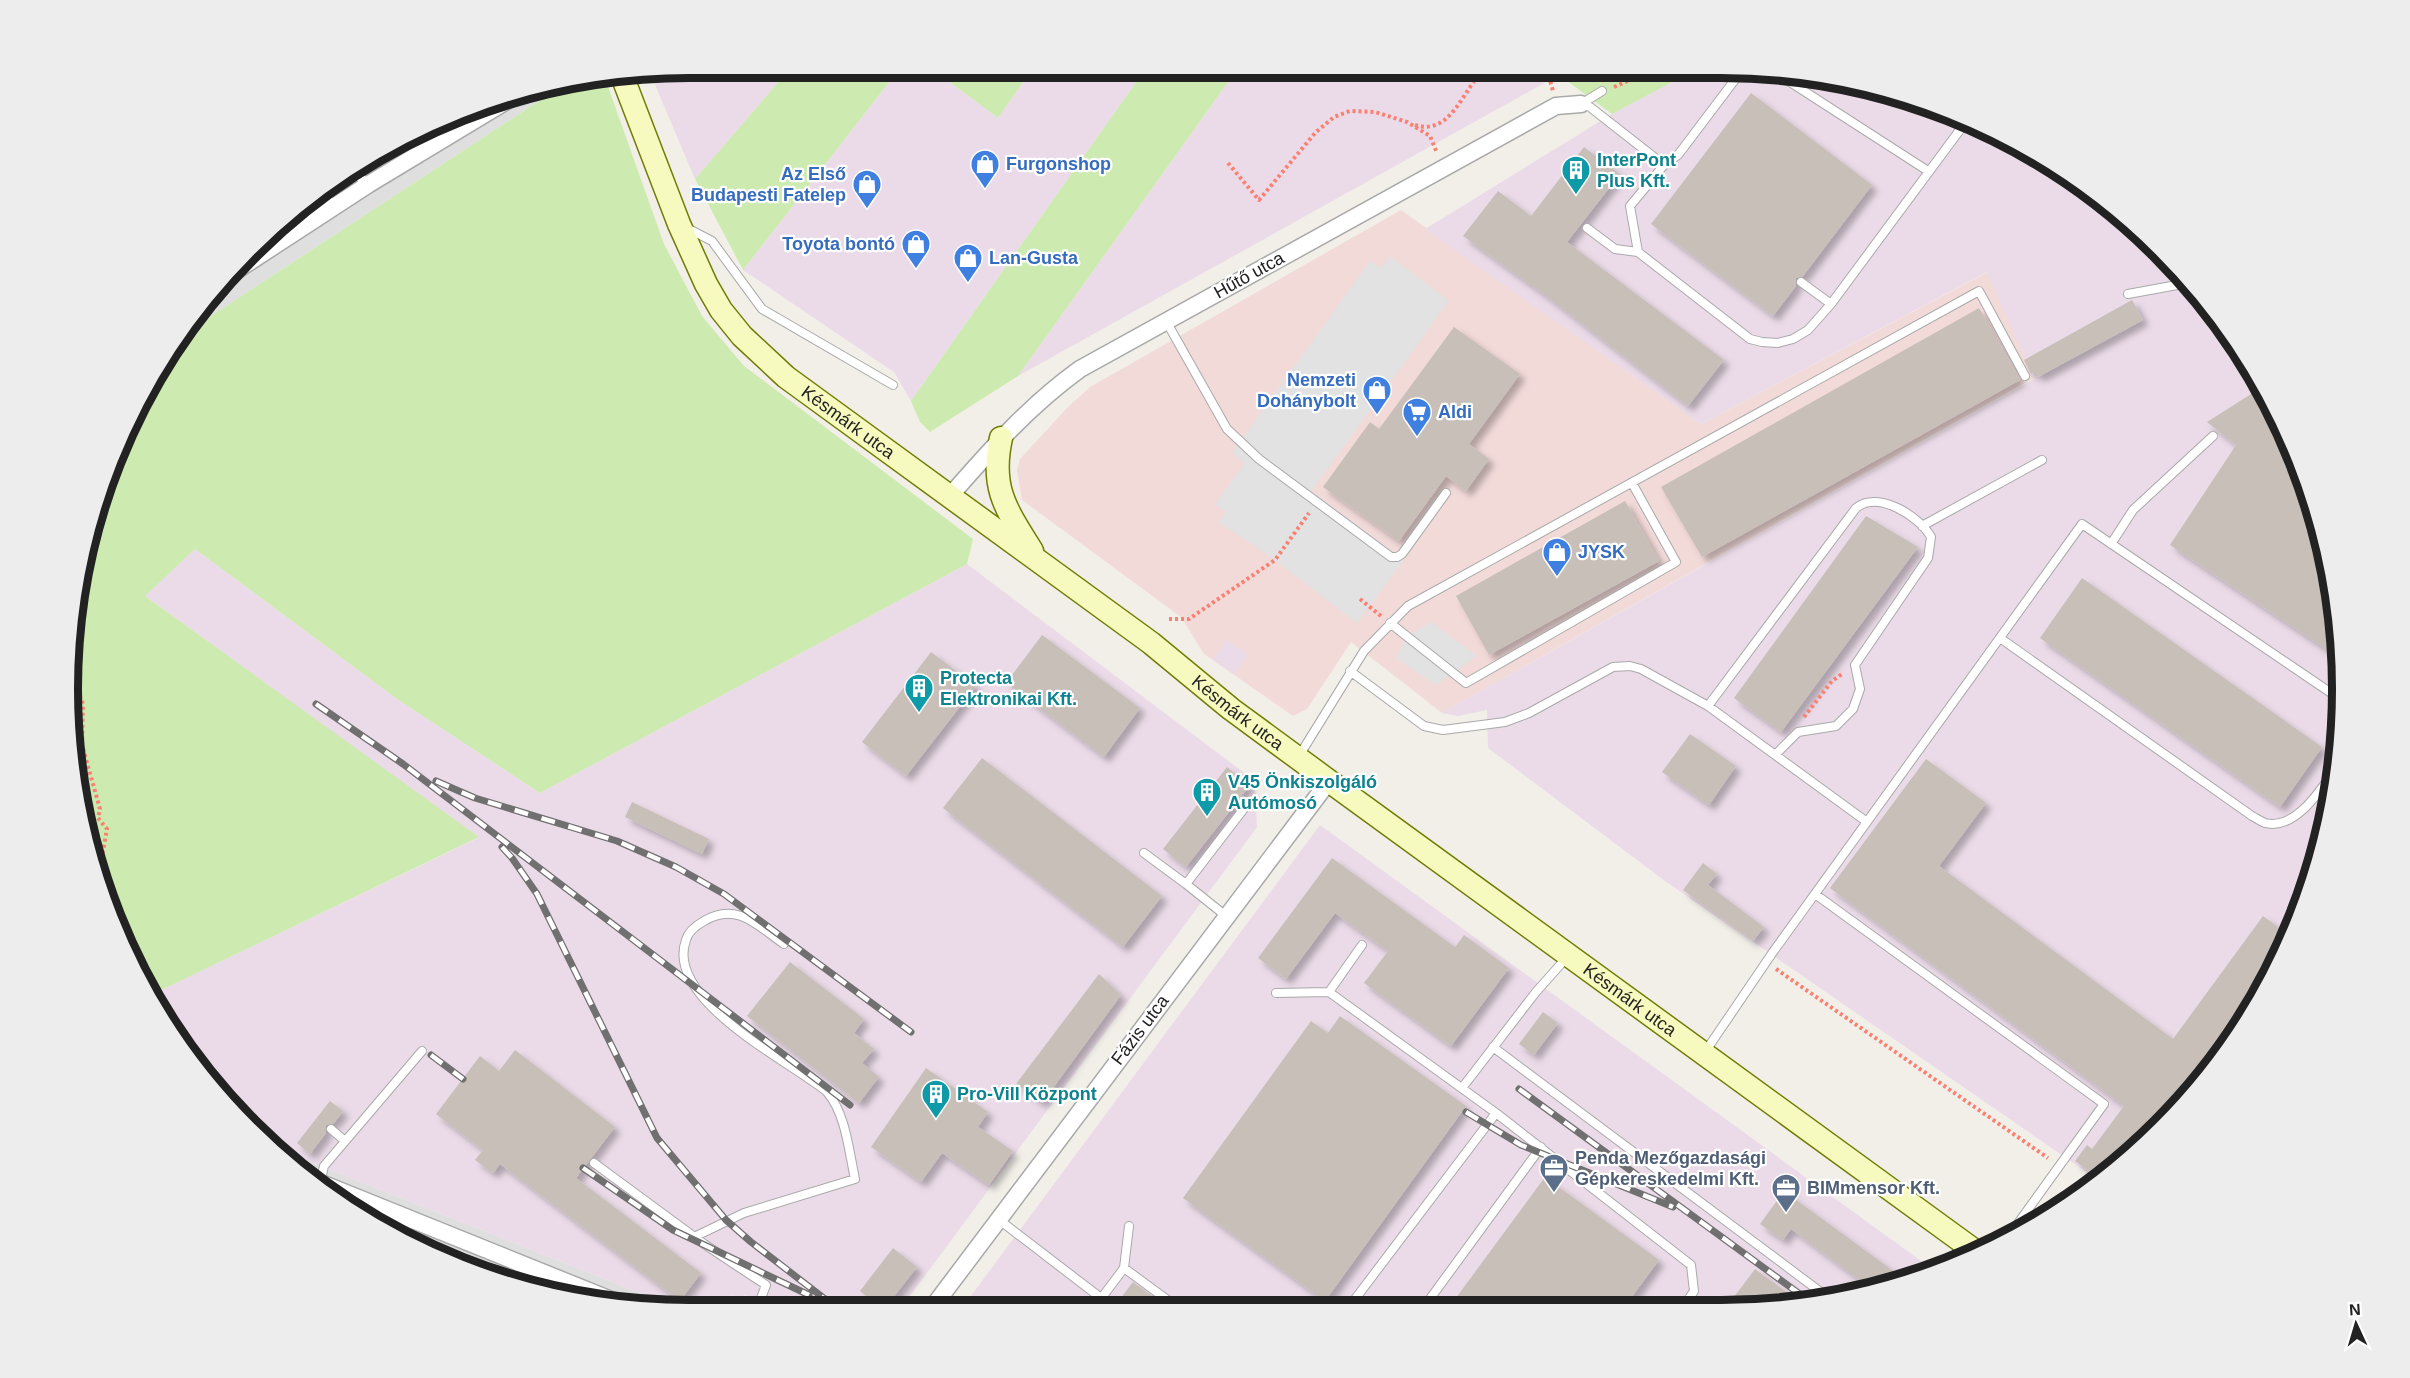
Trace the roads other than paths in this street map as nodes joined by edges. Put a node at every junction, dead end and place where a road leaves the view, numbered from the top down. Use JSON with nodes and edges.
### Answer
{"nodes":[{"id":1,"x":1736,"y":78,"type":"edge"},
{"id":2,"x":624,"y":81,"type":"edge"},
{"id":3,"x":1790,"y":82,"type":"edge"},
{"id":4,"x":1602,"y":91,"type":"road end"},
{"id":5,"x":1581,"y":104,"type":"junction"},
{"id":6,"x":489,"y":112,"type":"edge"},
{"id":7,"x":1961,"y":128,"type":"edge"},
{"id":8,"x":1664,"y":165,"type":"junction"},
{"id":9,"x":1928,"y":171,"type":"junction"},
{"id":10,"x":358,"y":176,"type":"edge"},
{"id":11,"x":369,"y":184,"type":"junction"},
{"id":12,"x":325,"y":198,"type":"edge"},
{"id":13,"x":336,"y":206,"type":"junction"},
{"id":14,"x":679,"y":224,"type":"junction"},
{"id":15,"x":1587,"y":228,"type":"dead end"},
{"id":16,"x":1638,"y":252,"type":"junction"},
{"id":17,"x":257,"y":258,"type":"edge"},
{"id":18,"x":1801,"y":282,"type":"dead end"},
{"id":19,"x":2179,"y":285,"type":"edge"},
{"id":20,"x":2128,"y":294,"type":"dead end"},
{"id":21,"x":1831,"y":304,"type":"junction"},
{"id":22,"x":1166,"y":321,"type":"junction"},
{"id":23,"x":2025,"y":376,"type":"dead end"},
{"id":24,"x":893,"y":385,"type":"dead end"},
{"id":25,"x":2213,"y":436,"type":"dead end"},
{"id":26,"x":1001,"y":438,"type":"junction"},
{"id":27,"x":2042,"y":460,"type":"dead end"},
{"id":28,"x":1632,"y":483,"type":"junction"},
{"id":29,"x":1446,"y":493,"type":"dead end"},
{"id":30,"x":950,"y":496,"type":"junction"},
{"id":31,"x":1922,"y":525,"type":"junction"},
{"id":32,"x":2111,"y":544,"type":"junction"},
{"id":33,"x":1037,"y":560,"type":"junction"},
{"id":34,"x":1390,"y":623,"type":"junction"},
{"id":35,"x":2000,"y":638,"type":"junction"},
{"id":36,"x":1350,"y":671,"type":"junction"},
{"id":37,"x":2332,"y":694,"type":"edge"},
{"id":38,"x":1708,"y":706,"type":"junction"},
{"id":39,"x":1776,"y":754,"type":"junction"},
{"id":40,"x":1299,"y":758,"type":"junction"},
{"id":41,"x":1329,"y":781,"type":"junction"},
{"id":42,"x":2325,"y":783,"type":"edge"},
{"id":43,"x":1310,"y":806,"type":"junction"},
{"id":44,"x":1867,"y":822,"type":"junction"},
{"id":45,"x":1144,"y":853,"type":"dead end"},
{"id":46,"x":1186,"y":884,"type":"junction"},
{"id":47,"x":1815,"y":894,"type":"junction"},
{"id":48,"x":1226,"y":916,"type":"junction"},
{"id":49,"x":784,"y":944,"type":"dead end"},
{"id":50,"x":1362,"y":945,"type":"dead end"},
{"id":51,"x":1569,"y":956,"type":"junction"},
{"id":52,"x":1329,"y":992,"type":"junction"},
{"id":53,"x":1276,"y":993,"type":"dead end"},
{"id":54,"x":1493,"y":1047,"type":"junction"},
{"id":55,"x":422,"y":1051,"type":"dead end"},
{"id":56,"x":1704,"y":1054,"type":"junction"},
{"id":57,"x":1462,"y":1088,"type":"junction"},
{"id":58,"x":1496,"y":1113,"type":"junction"},
{"id":59,"x":331,"y":1130,"type":"dead end"},
{"id":60,"x":345,"y":1141,"type":"junction"},
{"id":61,"x":1541,"y":1147,"type":"junction"},
{"id":62,"x":594,"y":1163,"type":"dead end"},
{"id":63,"x":319,"y":1175,"type":"edge"},
{"id":64,"x":343,"y":1192,"type":"edge"},
{"id":65,"x":998,"y":1219,"type":"junction"},
{"id":66,"x":2019,"y":1222,"type":"edge"},
{"id":67,"x":1129,"y":1227,"type":"dead end"},
{"id":68,"x":694,"y":1236,"type":"junction"},
{"id":69,"x":1969,"y":1247,"type":"edge"},
{"id":70,"x":1125,"y":1268,"type":"junction"},
{"id":71,"x":590,"y":1292,"type":"edge"},
{"id":72,"x":1820,"y":1292,"type":"edge"},
{"id":73,"x":1101,"y":1298,"type":"joint"},
{"id":74,"x":760,"y":1300,"type":"edge"},
{"id":75,"x":938,"y":1300,"type":"edge"},
{"id":76,"x":1168,"y":1300,"type":"edge"},
{"id":77,"x":1354,"y":1300,"type":"edge"},
{"id":78,"x":1428,"y":1300,"type":"edge"},
{"id":79,"x":1688,"y":1300,"type":"edge"}],
"edges":[{"from":1,"to":8,"type":"lane"},
{"from":2,"to":14,"type":"street","name":"Késmárk utca"},
{"from":3,"to":9,"type":"lane"},
{"from":4,"to":5,"type":"lane"},
{"from":5,"to":8,"type":"lane"},
{"from":5,"to":22,"type":"street","name":"Hűtő utca"},
{"from":6,"to":11,"type":"street"},
{"from":7,"to":9,"type":"lane"},
{"from":8,"to":16,"type":"lane"},
{"from":9,"to":21,"type":"lane"},
{"from":10,"to":11,"type":"lane"},
{"from":11,"to":13,"type":"street"},
{"from":12,"to":13,"type":"lane"},
{"from":13,"to":17,"type":"street"},
{"from":14,"to":24,"type":"lane"},
{"from":14,"to":30,"type":"street","name":"Késmárk utca"},
{"from":15,"to":16,"type":"lane"},
{"from":16,"to":21,"type":"lane"},
{"from":18,"to":21,"type":"lane"},
{"from":19,"to":20,"type":"lane"},
{"from":22,"to":26,"type":"street","name":"Hűtő utca"},
{"from":22,"to":29,"type":"lane"},
{"from":23,"to":28,"type":"lane"},
{"from":25,"to":32,"type":"lane"},
{"from":26,"to":30,"type":"street","name":"Hűtő utca"},
{"from":26,"to":33,"type":"street"},
{"from":27,"to":31,"type":"lane"},
{"from":28,"to":34,"type":"lane"},
{"from":28,"to":34,"type":"lane"},
{"from":30,"to":33,"type":"street","name":"Késmárk utca"},
{"from":31,"to":38,"type":"lane"},
{"from":31,"to":39,"type":"lane"},
{"from":32,"to":35,"type":"lane"},
{"from":32,"to":37,"type":"lane"},
{"from":33,"to":40,"type":"street","name":"Késmárk utca"},
{"from":34,"to":36,"type":"lane"},
{"from":35,"to":42,"type":"lane"},
{"from":35,"to":44,"type":"lane"},
{"from":36,"to":38,"type":"lane"},
{"from":36,"to":40,"type":"lane"},
{"from":38,"to":39,"type":"lane"},
{"from":39,"to":44,"type":"lane"},
{"from":40,"to":41,"type":"street","name":"Késmárk utca"},
{"from":41,"to":43,"type":"street","name":"Fázis utca"},
{"from":41,"to":51,"type":"street","name":"Késmárk utca"},
{"from":43,"to":46,"type":"lane"},
{"from":43,"to":48,"type":"street","name":"Fázis utca"},
{"from":44,"to":47,"type":"lane"},
{"from":45,"to":46,"type":"lane"},
{"from":46,"to":48,"type":"lane"},
{"from":47,"to":56,"type":"lane"},
{"from":47,"to":66,"type":"lane"},
{"from":48,"to":65,"type":"street","name":"Fázis utca"},
{"from":49,"to":68,"type":"lane"},
{"from":50,"to":52,"type":"lane"},
{"from":51,"to":54,"type":"lane"},
{"from":51,"to":56,"type":"street","name":"Késmárk utca"},
{"from":52,"to":53,"type":"lane"},
{"from":52,"to":57,"type":"lane"},
{"from":54,"to":57,"type":"lane"},
{"from":54,"to":72,"type":"lane"},
{"from":55,"to":60,"type":"lane"},
{"from":56,"to":69,"type":"street","name":"Késmárk utca"},
{"from":57,"to":58,"type":"lane"},
{"from":58,"to":61,"type":"lane"},
{"from":58,"to":77,"type":"lane"},
{"from":59,"to":60,"type":"lane"},
{"from":60,"to":63,"type":"lane"},
{"from":61,"to":78,"type":"lane"},
{"from":61,"to":79,"type":"lane"},
{"from":62,"to":68,"type":"lane"},
{"from":64,"to":71,"type":"street"},
{"from":65,"to":73,"type":"lane"},
{"from":65,"to":75,"type":"street","name":"Fázis utca"},
{"from":67,"to":70,"type":"lane"},
{"from":68,"to":74,"type":"lane"},
{"from":70,"to":73,"type":"lane"},
{"from":70,"to":76,"type":"lane"}]}
